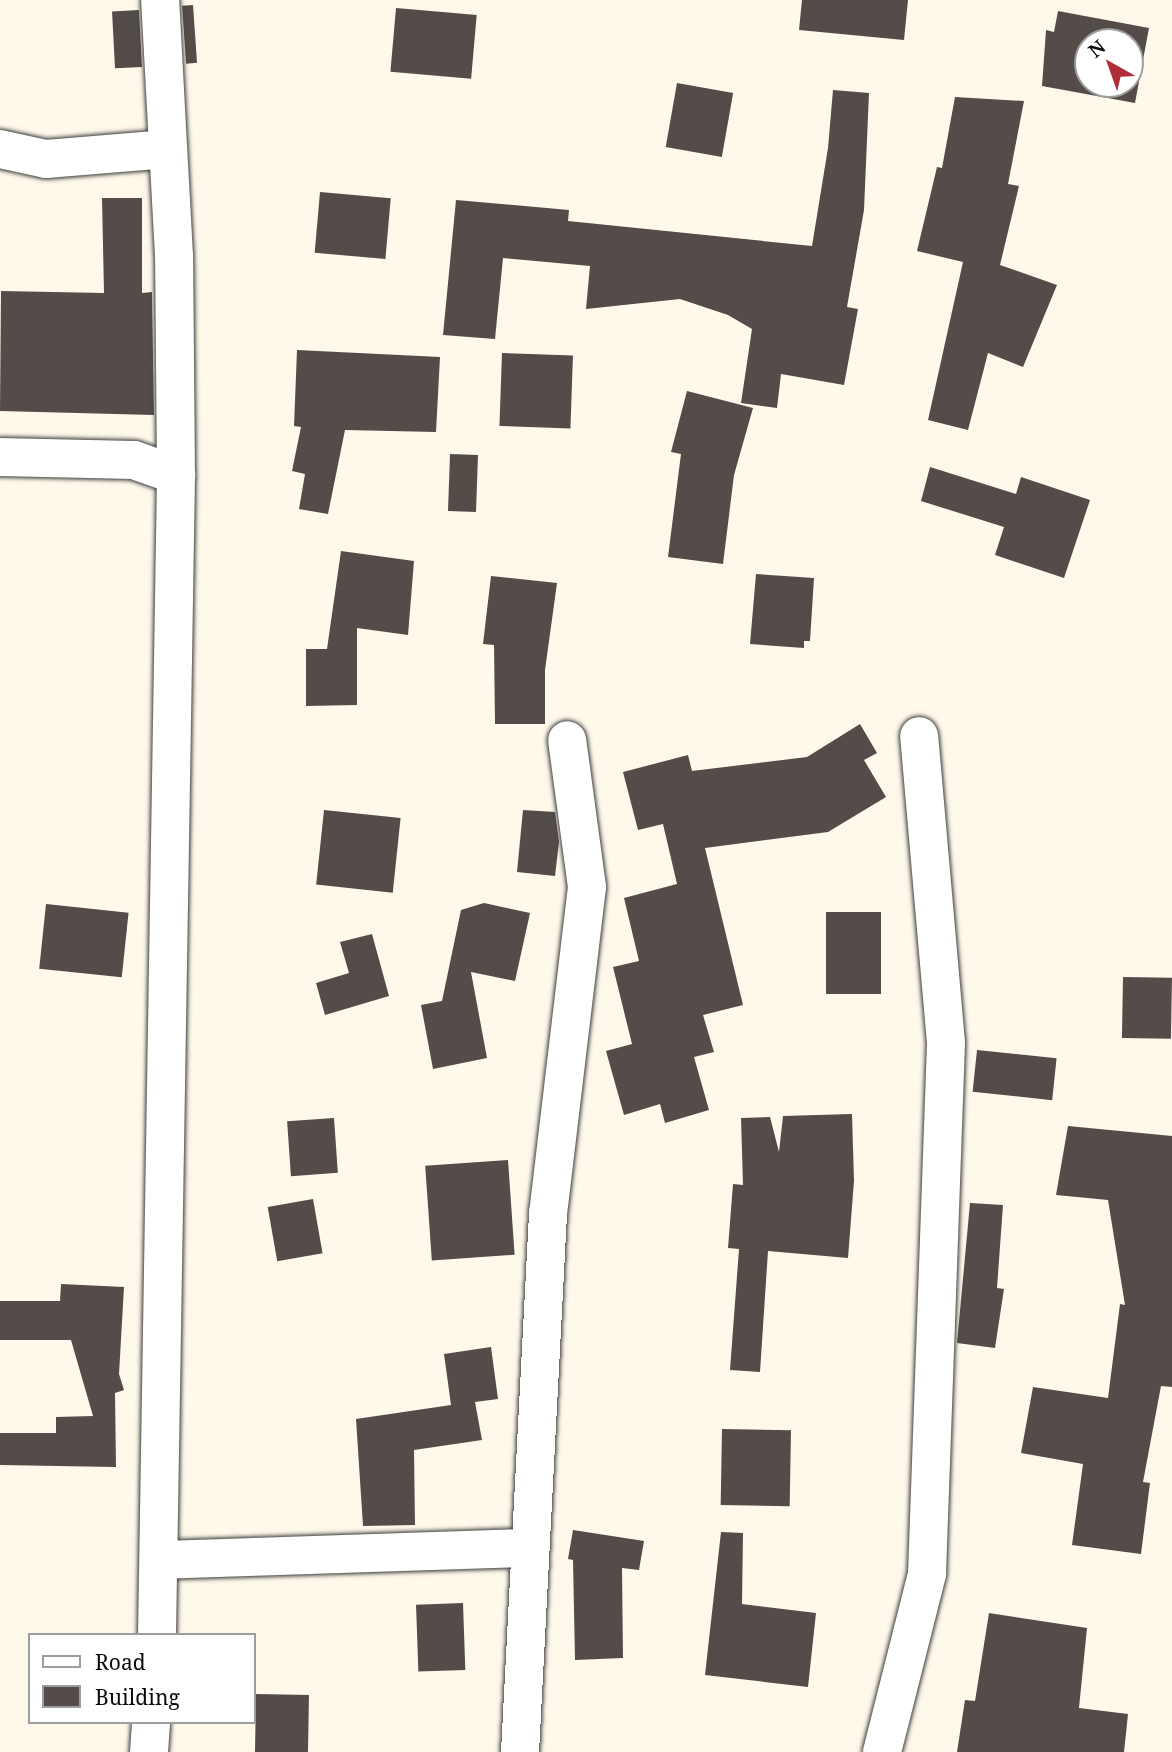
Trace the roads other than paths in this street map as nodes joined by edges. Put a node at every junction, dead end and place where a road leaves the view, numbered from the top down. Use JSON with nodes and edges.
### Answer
{"nodes":[{"id":1,"x":160,"y":0,"type":"edge"},
{"id":2,"x":0,"y":149,"type":"edge"},
{"id":3,"x":168,"y":149,"type":"junction"},
{"id":4,"x":0,"y":457,"type":"edge"},
{"id":5,"x":176,"y":475,"type":"junction"},
{"id":6,"x":919,"y":736,"type":"dead end"},
{"id":7,"x":567,"y":740,"type":"dead end"},
{"id":8,"x":528,"y":1548,"type":"junction"},
{"id":9,"x":160,"y":1560,"type":"junction"},
{"id":10,"x":157,"y":1633,"type":"edge"},
{"id":11,"x":151,"y":1724,"type":"edge"},
{"id":12,"x":149,"y":1752,"type":"edge"},
{"id":13,"x":520,"y":1752,"type":"edge"},
{"id":14,"x":882,"y":1752,"type":"edge"}],
"edges":[{"from":1,"to":3,"type":"street"},
{"from":2,"to":3,"type":"street"},
{"from":3,"to":5,"type":"street"},
{"from":4,"to":5,"type":"street"},
{"from":5,"to":9,"type":"street"},
{"from":6,"to":14,"type":"street"},
{"from":7,"to":8,"type":"street"},
{"from":8,"to":9,"type":"street"},
{"from":8,"to":13,"type":"street"},
{"from":9,"to":10,"type":"street"},
{"from":11,"to":12,"type":"street"}]}
